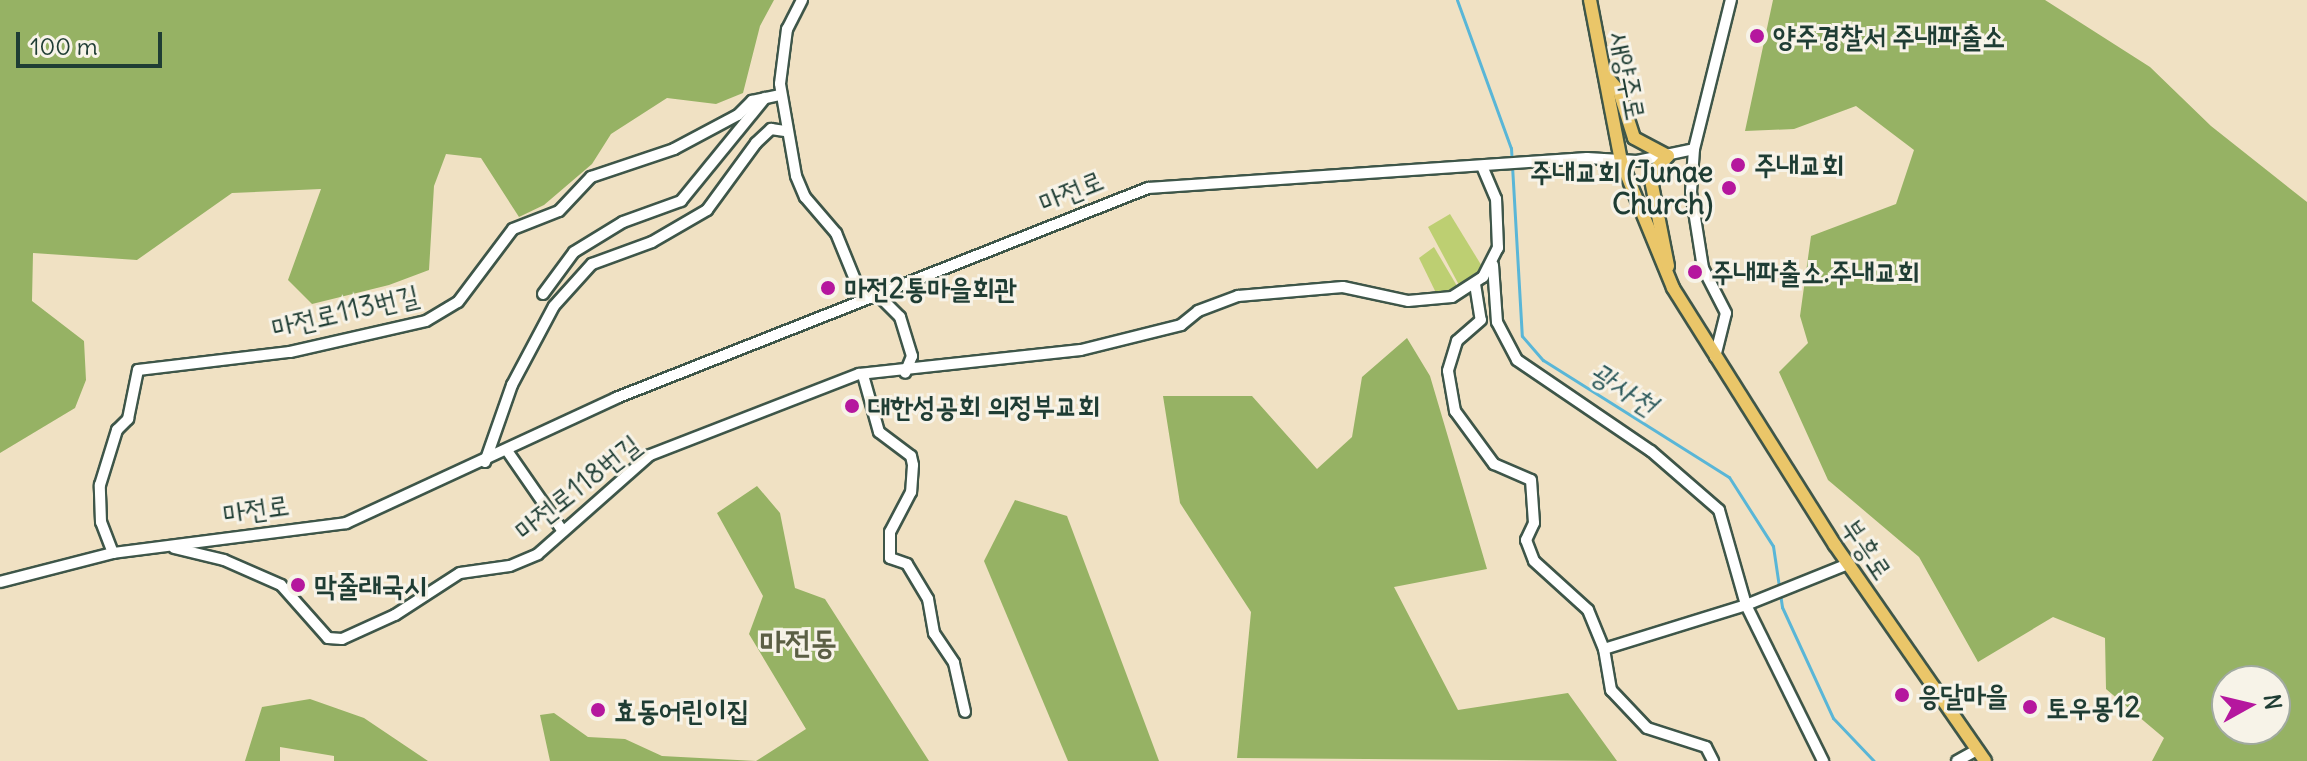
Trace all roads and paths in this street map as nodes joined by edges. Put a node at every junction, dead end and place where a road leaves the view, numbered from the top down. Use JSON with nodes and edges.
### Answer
{"nodes":[{"id":1,"x":802,"y":0,"type":"edge"},
{"id":2,"x":1590,"y":0,"type":"edge"},
{"id":3,"x":1731,"y":0,"type":"edge"},
{"id":4,"x":1603,"y":73,"type":"junction"},
{"id":5,"x":780,"y":95,"type":"junction"},
{"id":6,"x":765,"y":98,"type":"junction"},
{"id":7,"x":785,"y":131,"type":"junction"},
{"id":8,"x":1694,"y":149,"type":"junction"},
{"id":9,"x":1668,"y":156,"type":"junction"},
{"id":10,"x":1621,"y":161,"type":"junction"},
{"id":11,"x":1488,"y":168,"type":"junction"},
{"id":12,"x":1493,"y":265,"type":"junction"},
{"id":13,"x":1475,"y":284,"type":"junction"},
{"id":14,"x":1673,"y":288,"type":"junction"},
{"id":15,"x":876,"y":293,"type":"junction"},
{"id":16,"x":543,"y":294,"type":"dead end"},
{"id":17,"x":1714,"y":360,"type":"junction"},
{"id":18,"x":905,"y":373,"type":"junction"},
{"id":19,"x":863,"y":375,"type":"junction"},
{"id":20,"x":508,"y":452,"type":"junction"},
{"id":21,"x":485,"y":462,"type":"junction"},
{"id":22,"x":562,"y":530,"type":"junction"},
{"id":23,"x":165,"y":545,"type":"junction"},
{"id":24,"x":113,"y":553,"type":"junction"},
{"id":25,"x":1848,"y":564,"type":"junction"},
{"id":26,"x":0,"y":582,"type":"edge"},
{"id":27,"x":1750,"y":603,"type":"junction"},
{"id":28,"x":1604,"y":649,"type":"junction"},
{"id":29,"x":965,"y":712,"type":"dead end"},
{"id":30,"x":1977,"y":750,"type":"junction"},
{"id":31,"x":1713,"y":761,"type":"edge"},
{"id":32,"x":1823,"y":761,"type":"edge"},
{"id":33,"x":1957,"y":761,"type":"edge"},
{"id":34,"x":1985,"y":761,"type":"edge"}],
"edges":[{"from":1,"to":5,"type":"street"},
{"from":2,"to":4,"type":"main road","name":"새양주로"},
{"from":3,"to":8,"type":"street"},
{"from":4,"to":9,"type":"main road"},
{"from":4,"to":10,"type":"main road","name":"새양주로"},
{"from":5,"to":6,"type":"street","name":"마전로113번길"},
{"from":5,"to":7,"type":"street"},
{"from":6,"to":16,"type":"street"},
{"from":6,"to":24,"type":"street","name":"마전로113번길"},
{"from":7,"to":15,"type":"street"},
{"from":7,"to":21,"type":"street"},
{"from":8,"to":9,"type":"street","name":"마전로"},
{"from":8,"to":17,"type":"street"},
{"from":9,"to":10,"type":"street","name":"마전로"},
{"from":9,"to":14,"type":"main road"},
{"from":10,"to":11,"type":"street","name":"마전로"},
{"from":10,"to":14,"type":"main road","name":"부흥로"},
{"from":11,"to":12,"type":"street"},
{"from":11,"to":15,"type":"street","name":"마전로"},
{"from":12,"to":13,"type":"street","name":"마전로118번길"},
{"from":12,"to":27,"type":"street"},
{"from":13,"to":18,"type":"street","name":"마전로118번길"},
{"from":13,"to":28,"type":"street"},
{"from":14,"to":17,"type":"main road","name":"부흥로"},
{"from":15,"to":18,"type":"street"},
{"from":15,"to":20,"type":"street","name":"마전로"},
{"from":17,"to":25,"type":"main road","name":"부흥로"},
{"from":18,"to":19,"type":"street","name":"마전로118번길"},
{"from":19,"to":22,"type":"street","name":"마전로118번길"},
{"from":19,"to":29,"type":"street"},
{"from":20,"to":21,"type":"street","name":"마전로"},
{"from":20,"to":22,"type":"street"},
{"from":21,"to":23,"type":"street","name":"마전로"},
{"from":22,"to":23,"type":"street","name":"마전로118번길"},
{"from":23,"to":24,"type":"street","name":"마전로"},
{"from":24,"to":26,"type":"street","name":"마전로"},
{"from":25,"to":27,"type":"street"},
{"from":25,"to":30,"type":"main road","name":"부흥로"},
{"from":27,"to":28,"type":"street"},
{"from":27,"to":32,"type":"street"},
{"from":28,"to":31,"type":"street"},
{"from":30,"to":33,"type":"street"},
{"from":30,"to":34,"type":"main road","name":"부흥로"}]}
